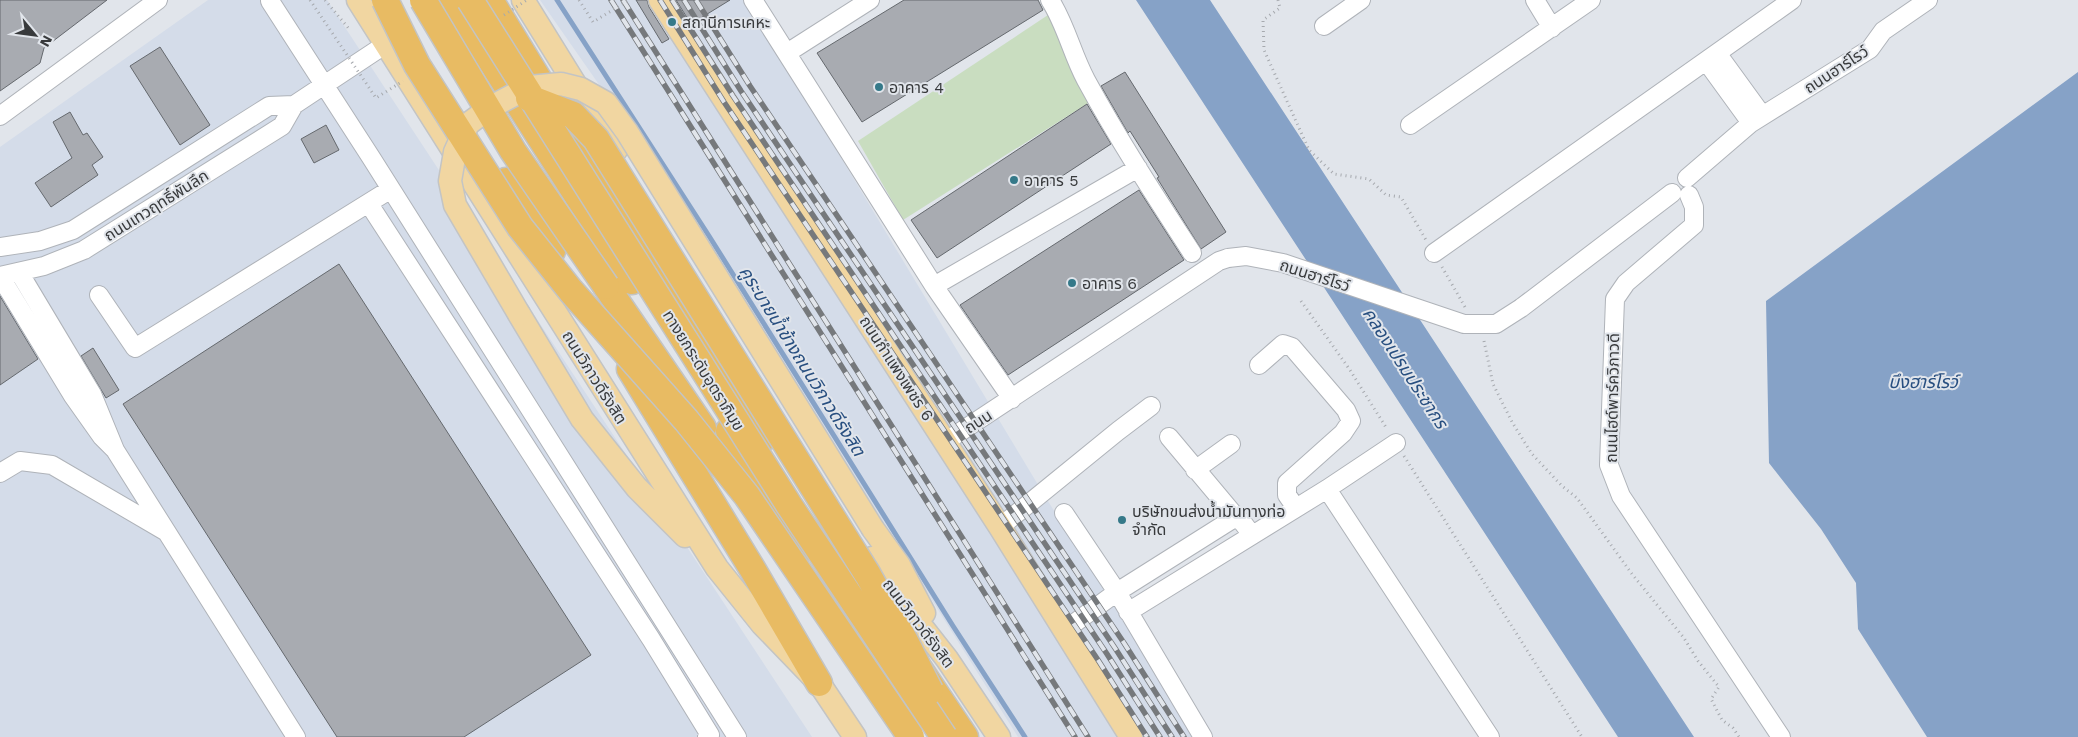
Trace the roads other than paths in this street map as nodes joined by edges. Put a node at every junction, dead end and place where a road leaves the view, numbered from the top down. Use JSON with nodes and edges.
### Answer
{"nodes":[{"id":1,"x":158,"y":0,"type":"edge"},
{"id":2,"x":358,"y":0,"type":"edge"},
{"id":3,"x":372,"y":0,"type":"edge"},
{"id":4,"x":385,"y":0,"type":"edge"},
{"id":5,"x":423,"y":0,"type":"edge"},
{"id":6,"x":452,"y":0,"type":"edge"},
{"id":7,"x":470,"y":0,"type":"edge"},
{"id":8,"x":490,"y":0,"type":"edge"},
{"id":9,"x":523,"y":0,"type":"edge"},
{"id":10,"x":660,"y":0,"type":"edge"},
{"id":11,"x":753,"y":0,"type":"edge"},
{"id":12,"x":870,"y":0,"type":"edge"},
{"id":13,"x":1050,"y":0,"type":"edge"},
{"id":14,"x":1361,"y":0,"type":"edge"},
{"id":15,"x":1535,"y":0,"type":"edge"},
{"id":16,"x":1591,"y":0,"type":"edge"},
{"id":17,"x":1792,"y":0,"type":"edge"},
{"id":18,"x":1928,"y":0,"type":"edge"},
{"id":19,"x":270,"y":2,"type":"dead end"},
{"id":20,"x":1324,"y":26,"type":"dead end"},
{"id":21,"x":1552,"y":28,"type":"junction"},
{"id":22,"x":386,"y":44,"type":"junction"},
{"id":23,"x":787,"y":53,"type":"junction"},
{"id":24,"x":1712,"y":57,"type":"junction"},
{"id":25,"x":324,"y":85,"type":"junction"},
{"id":26,"x":513,"y":95,"type":"junction"},
{"id":27,"x":294,"y":105,"type":"junction"},
{"id":28,"x":0,"y":116,"type":"edge"},
{"id":29,"x":1757,"y":119,"type":"junction"},
{"id":30,"x":1410,"y":125,"type":"dead end"},
{"id":31,"x":1138,"y":168,"type":"junction"},
{"id":32,"x":1687,"y":178,"type":"junction"},
{"id":33,"x":391,"y":189,"type":"junction"},
{"id":34,"x":1672,"y":193,"type":"junction"},
{"id":35,"x":1689,"y":195,"type":"junction"},
{"id":36,"x":369,"y":204,"type":"junction"},
{"id":37,"x":0,"y":247,"type":"edge"},
{"id":38,"x":1192,"y":253,"type":"dead end"},
{"id":39,"x":1434,"y":253,"type":"road end"},
{"id":40,"x":19,"y":272,"type":"junction"},
{"id":41,"x":0,"y":276,"type":"edge"},
{"id":42,"x":934,"y":286,"type":"junction"},
{"id":43,"x":99,"y":295,"type":"dead end"},
{"id":44,"x":1259,"y":365,"type":"dead end"},
{"id":45,"x":1012,"y":399,"type":"junction"},
{"id":46,"x":1151,"y":406,"type":"dead end"},
{"id":47,"x":1169,"y":437,"type":"dead end"},
{"id":48,"x":945,"y":442,"type":"junction"},
{"id":49,"x":1396,"y":443,"type":"road end"},
{"id":50,"x":1231,"y":444,"type":"dead end"},
{"id":51,"x":115,"y":450,"type":"junction"},
{"id":52,"x":1195,"y":470,"type":"junction"},
{"id":53,"x":0,"y":473,"type":"edge"},
{"id":54,"x":1327,"y":489,"type":"junction"},
{"id":55,"x":747,"y":496,"type":"junction"},
{"id":56,"x":1296,"y":508,"type":"junction"},
{"id":57,"x":1064,"y":513,"type":"dead end"},
{"id":58,"x":1236,"y":517,"type":"junction"},
{"id":59,"x":1000,"y":527,"type":"junction"},
{"id":60,"x":168,"y":533,"type":"junction"},
{"id":61,"x":1252,"y":536,"type":"junction"},
{"id":62,"x":717,"y":568,"type":"junction"},
{"id":63,"x":1117,"y":592,"type":"junction"},
{"id":64,"x":1128,"y":612,"type":"junction"},
{"id":65,"x":668,"y":628,"type":"junction"},
{"id":66,"x":1065,"y":630,"type":"junction"},
{"id":67,"x":651,"y":639,"type":"junction"},
{"id":68,"x":947,"y":659,"type":"junction"},
{"id":69,"x":819,"y":683,"type":"junction"},
{"id":70,"x":296,"y":737,"type":"edge"},
{"id":71,"x":707,"y":737,"type":"edge"},
{"id":72,"x":737,"y":737,"type":"edge"},
{"id":73,"x":855,"y":737,"type":"edge"},
{"id":74,"x":903,"y":737,"type":"edge"},
{"id":75,"x":911,"y":737,"type":"edge"},
{"id":76,"x":944,"y":737,"type":"edge"},
{"id":77,"x":952,"y":737,"type":"edge"},
{"id":78,"x":965,"y":737,"type":"edge"},
{"id":79,"x":999,"y":737,"type":"edge"},
{"id":80,"x":1131,"y":737,"type":"edge"},
{"id":81,"x":1203,"y":737,"type":"edge"},
{"id":82,"x":1490,"y":737,"type":"edge"},
{"id":83,"x":1781,"y":737,"type":"edge"}],
"edges":[{"from":1,"to":28,"type":"street"},
{"from":2,"to":22,"type":"main road","name":"ถนนวิภาวดีรังสิต"},
{"from":3,"to":69,"type":"highway"},
{"from":4,"to":55,"type":"highway","name":"ทางยกระดับอุตราภิมุข","bridge":true},
{"from":5,"to":55,"type":"highway","name":"ทางยกระดับอุตราภิมุข","bridge":true},
{"from":6,"to":74,"type":"highway"},
{"from":7,"to":76,"type":"highway","name":"ทางยกระดับอุตราภิมุข","bridge":true},
{"from":8,"to":78,"type":"highway","name":"ถนนวิภาวดีรังสิต"},
{"from":9,"to":68,"type":"main road","name":"ถนนวิภาวดีรังสิต"},
{"from":10,"to":48,"type":"main road","name":"ถนนกำแพงเพชร 6"},
{"from":11,"to":23,"type":"street"},
{"from":12,"to":23,"type":"street"},
{"from":13,"to":31,"type":"street"},
{"from":14,"to":20,"type":"street"},
{"from":15,"to":21,"type":"street"},
{"from":16,"to":21,"type":"street"},
{"from":17,"to":24,"type":"street"},
{"from":18,"to":29,"type":"street","name":"ถนนฮาร์โรว์"},
{"from":19,"to":25,"type":"street"},
{"from":21,"to":30,"type":"street"},
{"from":22,"to":25,"type":"street","name":"ถนนเทวฤทธิ์พันลึก"},
{"from":22,"to":62,"type":"main road","name":"ถนนวิภาวดีรังสิต"},
{"from":23,"to":42,"type":"street"},
{"from":24,"to":29,"type":"street"},
{"from":24,"to":39,"type":"street"},
{"from":25,"to":27,"type":"street","name":"ถนนเทวฤทธิ์พันลึก"},
{"from":25,"to":33,"type":"street"},
{"from":26,"to":62,"type":"main road","bridge":true},
{"from":26,"to":68,"type":"main road","bridge":true},
{"from":26,"to":77,"type":"highway","bridge":true},
{"from":27,"to":37,"type":"street","name":"ถนนเทวฤทธิ์พันลึก"},
{"from":27,"to":40,"type":"street","name":"ถนนเทวฤทธิ์พันลึก"},
{"from":29,"to":32,"type":"street","name":"ถนนฮาร์โรว์"},
{"from":31,"to":38,"type":"street"},
{"from":31,"to":42,"type":"street"},
{"from":32,"to":34,"type":"street","name":"ถนนฮาร์โรว์"},
{"from":32,"to":35,"type":"street"},
{"from":33,"to":36,"type":"street"},
{"from":33,"to":65,"type":"street"},
{"from":34,"to":35,"type":"street"},
{"from":34,"to":45,"type":"street","name":"ถนนฮาร์โรว์","bridge":true},
{"from":35,"to":83,"type":"street","name":"ถนนไฮด์พาร์ควิภาวดี"},
{"from":36,"to":43,"type":"street"},
{"from":36,"to":67,"type":"street"},
{"from":40,"to":41,"type":"street","name":"ถนนเทวฤทธิ์พันลึก"},
{"from":40,"to":51,"type":"street"},
{"from":41,"to":51,"type":"street"},
{"from":42,"to":45,"type":"street"},
{"from":44,"to":56,"type":"street"},
{"from":45,"to":48,"type":"street","name":"ถนน"},
{"from":46,"to":59,"type":"street"},
{"from":47,"to":52,"type":"street"},
{"from":48,"to":59,"type":"main road","name":"ถนนกำแพงเพชร 6"},
{"from":49,"to":54,"type":"street"},
{"from":50,"to":52,"type":"street"},
{"from":51,"to":60,"type":"street"},
{"from":52,"to":58,"type":"street"},
{"from":53,"to":60,"type":"street"},
{"from":54,"to":56,"type":"street"},
{"from":54,"to":82,"type":"street"},
{"from":55,"to":75,"type":"highway","name":"ทางยกระดับอุตราภิมุข","bridge":true},
{"from":56,"to":61,"type":"street"},
{"from":57,"to":63,"type":"street"},
{"from":58,"to":61,"type":"street"},
{"from":58,"to":63,"type":"street"},
{"from":59,"to":66,"type":"main road","name":"ถนนกำแพงเพชร 6"},
{"from":60,"to":70,"type":"street"},
{"from":61,"to":64,"type":"street"},
{"from":62,"to":69,"type":"main road","name":"ถนนวิภาวดีรังสิต"},
{"from":63,"to":64,"type":"street"},
{"from":63,"to":66,"type":"street"},
{"from":64,"to":81,"type":"street"},
{"from":65,"to":67,"type":"street"},
{"from":65,"to":72,"type":"street"},
{"from":66,"to":80,"type":"main road","name":"ถนนกำแพงเพชร 6"},
{"from":67,"to":71,"type":"street"},
{"from":68,"to":79,"type":"main road","name":"ถนนวิภาวดีรังสิต"},
{"from":69,"to":73,"type":"main road","name":"ถนนวิภาวดีรังสิต"}]}
